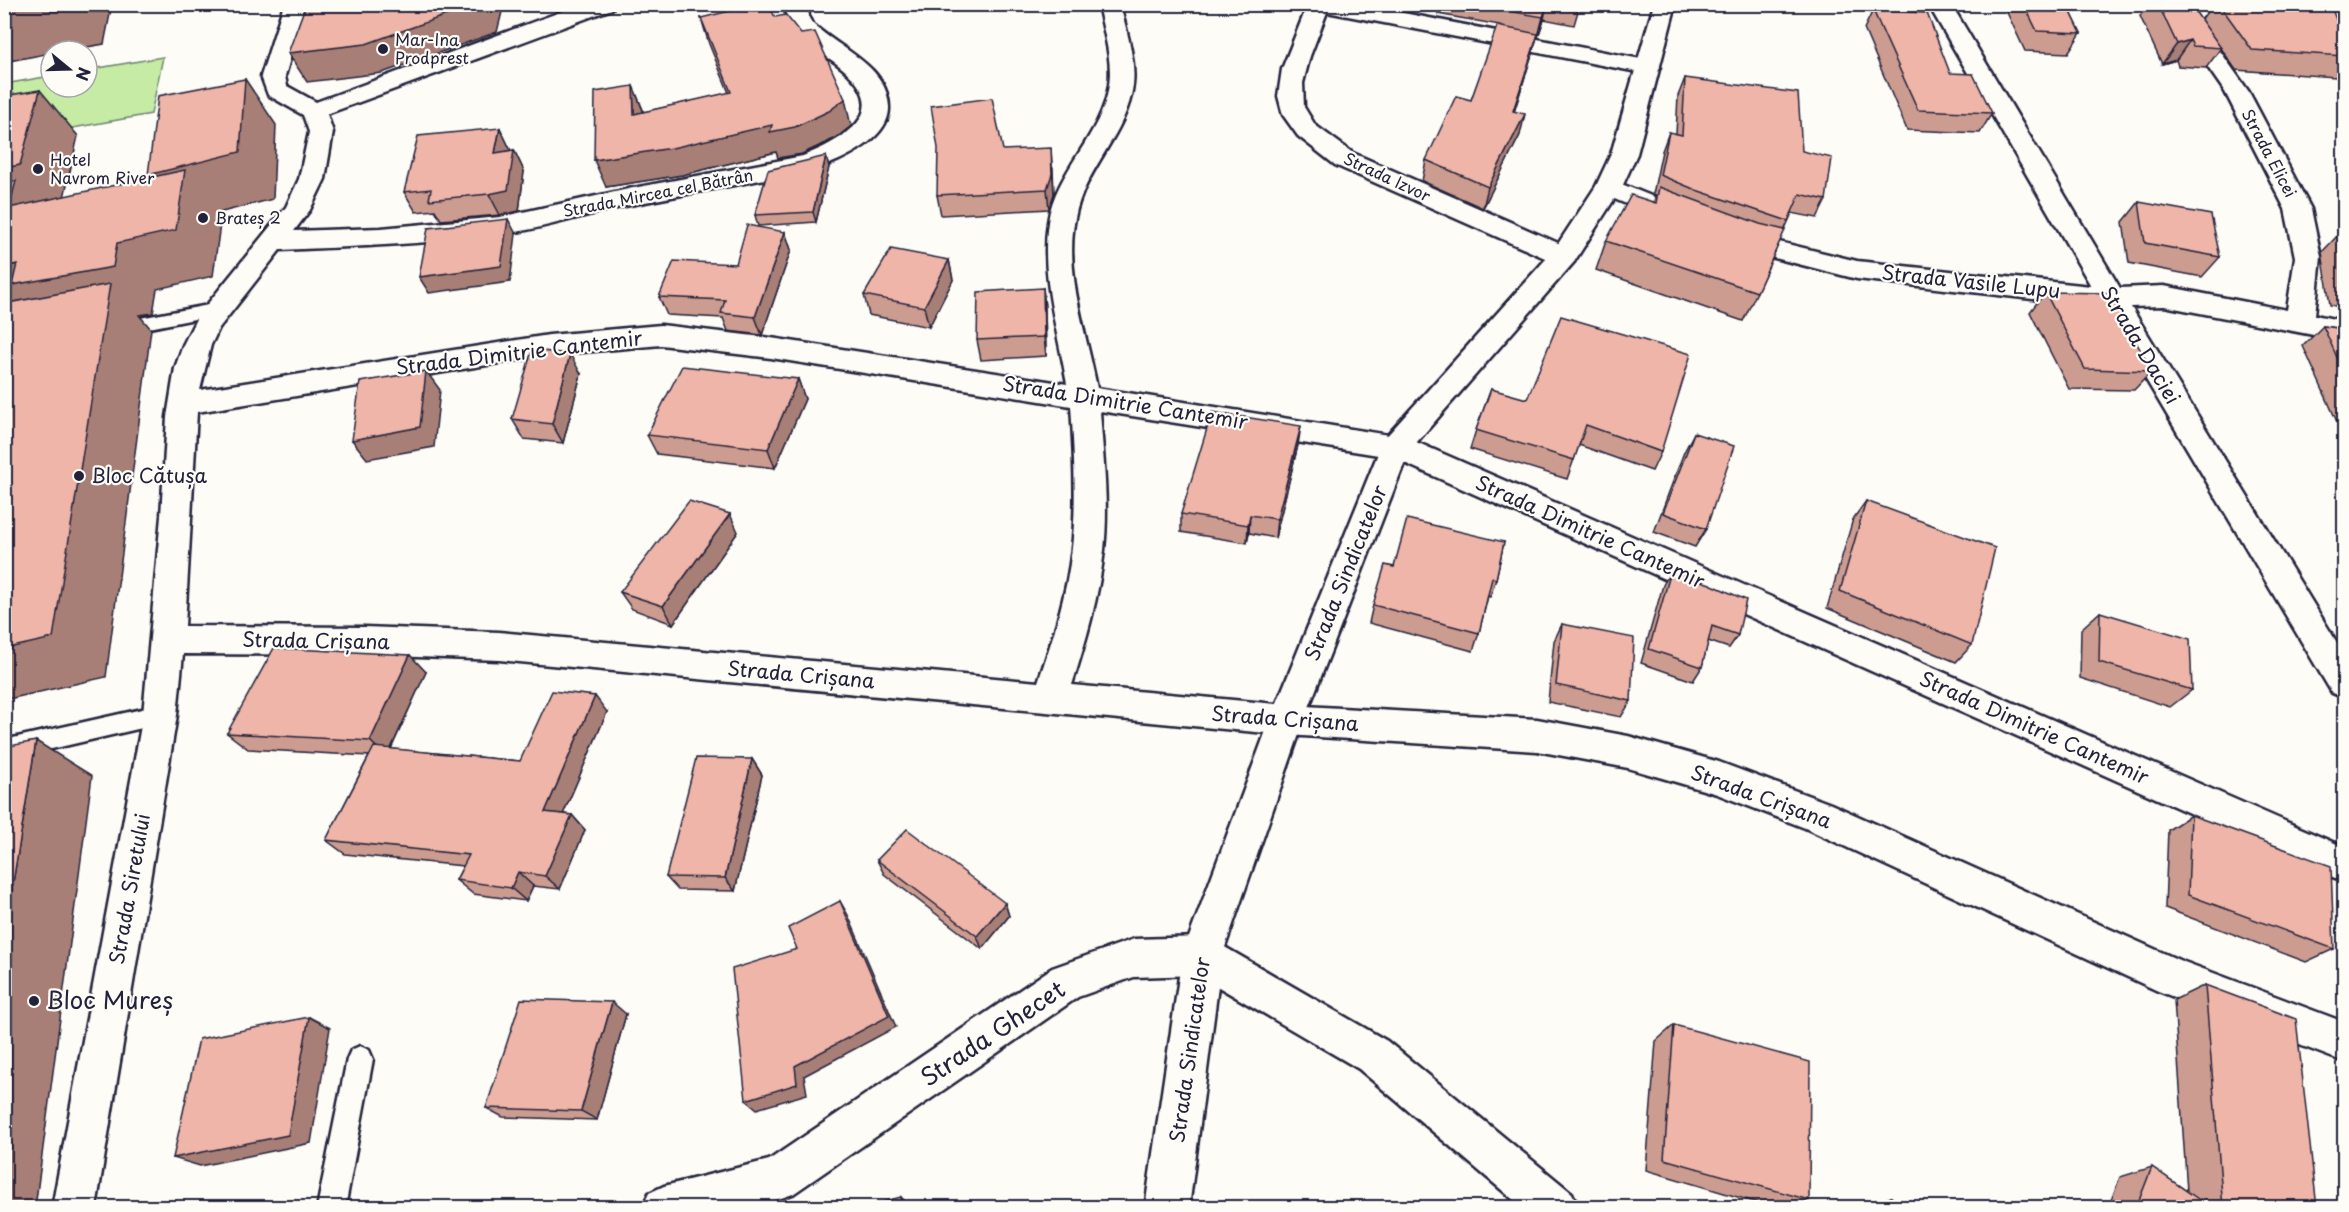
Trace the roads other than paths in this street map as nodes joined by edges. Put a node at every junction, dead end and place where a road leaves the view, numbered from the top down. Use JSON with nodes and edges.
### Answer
{"nodes":[{"id":1,"x":295,"y":4,"type":"edge"},
{"id":2,"x":604,"y":4,"type":"edge"},
{"id":3,"x":797,"y":4,"type":"edge"},
{"id":4,"x":1109,"y":4,"type":"edge"},
{"id":5,"x":1319,"y":4,"type":"edge"},
{"id":6,"x":1665,"y":4,"type":"edge"},
{"id":7,"x":1939,"y":4,"type":"edge"},
{"id":8,"x":2175,"y":4,"type":"edge"},
{"id":9,"x":2214,"y":4,"type":"edge"},
{"id":10,"x":2344,"y":20,"type":"edge"},
{"id":11,"x":1648,"y":67,"type":"junction"},
{"id":12,"x":314,"y":111,"type":"junction"},
{"id":13,"x":1609,"y":188,"type":"junction"},
{"id":14,"x":275,"y":241,"type":"junction"},
{"id":15,"x":1564,"y":256,"type":"junction"},
{"id":16,"x":2112,"y":298,"type":"junction"},
{"id":17,"x":219,"y":309,"type":"junction"},
{"id":18,"x":2300,"y":321,"type":"junction"},
{"id":19,"x":106,"y":330,"type":"edge"},
{"id":20,"x":2344,"y":331,"type":"edge"},
{"id":21,"x":1084,"y":398,"type":"junction"},
{"id":22,"x":184,"y":403,"type":"junction"},
{"id":23,"x":1396,"y":446,"type":"junction"},
{"id":24,"x":169,"y":640,"type":"junction"},
{"id":25,"x":2344,"y":682,"type":"edge"},
{"id":26,"x":1050,"y":699,"type":"junction"},
{"id":27,"x":160,"y":715,"type":"junction"},
{"id":28,"x":1287,"y":720,"type":"junction"},
{"id":29,"x":4,"y":750,"type":"edge"},
{"id":30,"x":2344,"y":865,"type":"edge"},
{"id":31,"x":1202,"y":956,"type":"junction"},
{"id":32,"x":2344,"y":1042,"type":"edge"},
{"id":33,"x":360,"y":1059,"type":"dead end"},
{"id":34,"x":74,"y":1208,"type":"edge"},
{"id":35,"x":331,"y":1208,"type":"edge"},
{"id":36,"x":664,"y":1208,"type":"edge"},
{"id":37,"x":1167,"y":1208,"type":"edge"},
{"id":38,"x":1557,"y":1208,"type":"edge"}],
"edges":[{"from":1,"to":12,"type":"street"},
{"from":2,"to":12,"type":"street"},
{"from":3,"to":14,"type":"street","name":"Strada Mircea cel Bătrân"},
{"from":4,"to":21,"type":"street"},
{"from":5,"to":11,"type":"street"},
{"from":5,"to":15,"type":"street","name":"Strada Izvor"},
{"from":6,"to":11,"type":"street","name":"Strada Sindicatelor"},
{"from":7,"to":16,"type":"street","name":"Strada Daciei"},
{"from":8,"to":18,"type":"street","name":"Strada Elicei"},
{"from":9,"to":10,"type":"street"},
{"from":11,"to":13,"type":"street","name":"Strada Sindicatelor"},
{"from":12,"to":14,"type":"street","name":"Strada Siretului"},
{"from":13,"to":15,"type":"street","name":"Strada Sindicatelor"},
{"from":13,"to":16,"type":"street","name":"Strada Vasile Lupu"},
{"from":14,"to":17,"type":"street","name":"Strada Siretului"},
{"from":15,"to":23,"type":"street","name":"Strada Sindicatelor"},
{"from":16,"to":18,"type":"street","name":"Strada Vasile Lupu"},
{"from":16,"to":25,"type":"street","name":"Strada Daciei"},
{"from":17,"to":19,"type":"lane"},
{"from":17,"to":22,"type":"street","name":"Strada Siretului"},
{"from":18,"to":20,"type":"street","name":"Strada Vasile Lupu"},
{"from":21,"to":22,"type":"street","name":"Strada Dimitrie Cantemir"},
{"from":21,"to":23,"type":"street","name":"Strada Dimitrie Cantemir"},
{"from":21,"to":26,"type":"street"},
{"from":22,"to":24,"type":"street","name":"Strada Siretului"},
{"from":23,"to":28,"type":"street","name":"Strada Sindicatelor"},
{"from":23,"to":30,"type":"street","name":"Strada Dimitrie Cantemir"},
{"from":24,"to":26,"type":"street","name":"Strada Crișana"},
{"from":24,"to":27,"type":"street","name":"Strada Siretului"},
{"from":26,"to":28,"type":"street","name":"Strada Crișana"},
{"from":27,"to":29,"type":"lane"},
{"from":27,"to":34,"type":"street","name":"Strada Siretului"},
{"from":28,"to":31,"type":"street","name":"Strada Sindicatelor"},
{"from":28,"to":32,"type":"street","name":"Strada Crișana"},
{"from":31,"to":36,"type":"street","name":"Strada Ghecet"},
{"from":31,"to":37,"type":"street","name":"Strada Sindicatelor"},
{"from":31,"to":38,"type":"street"},
{"from":33,"to":35,"type":"lane"}]}
